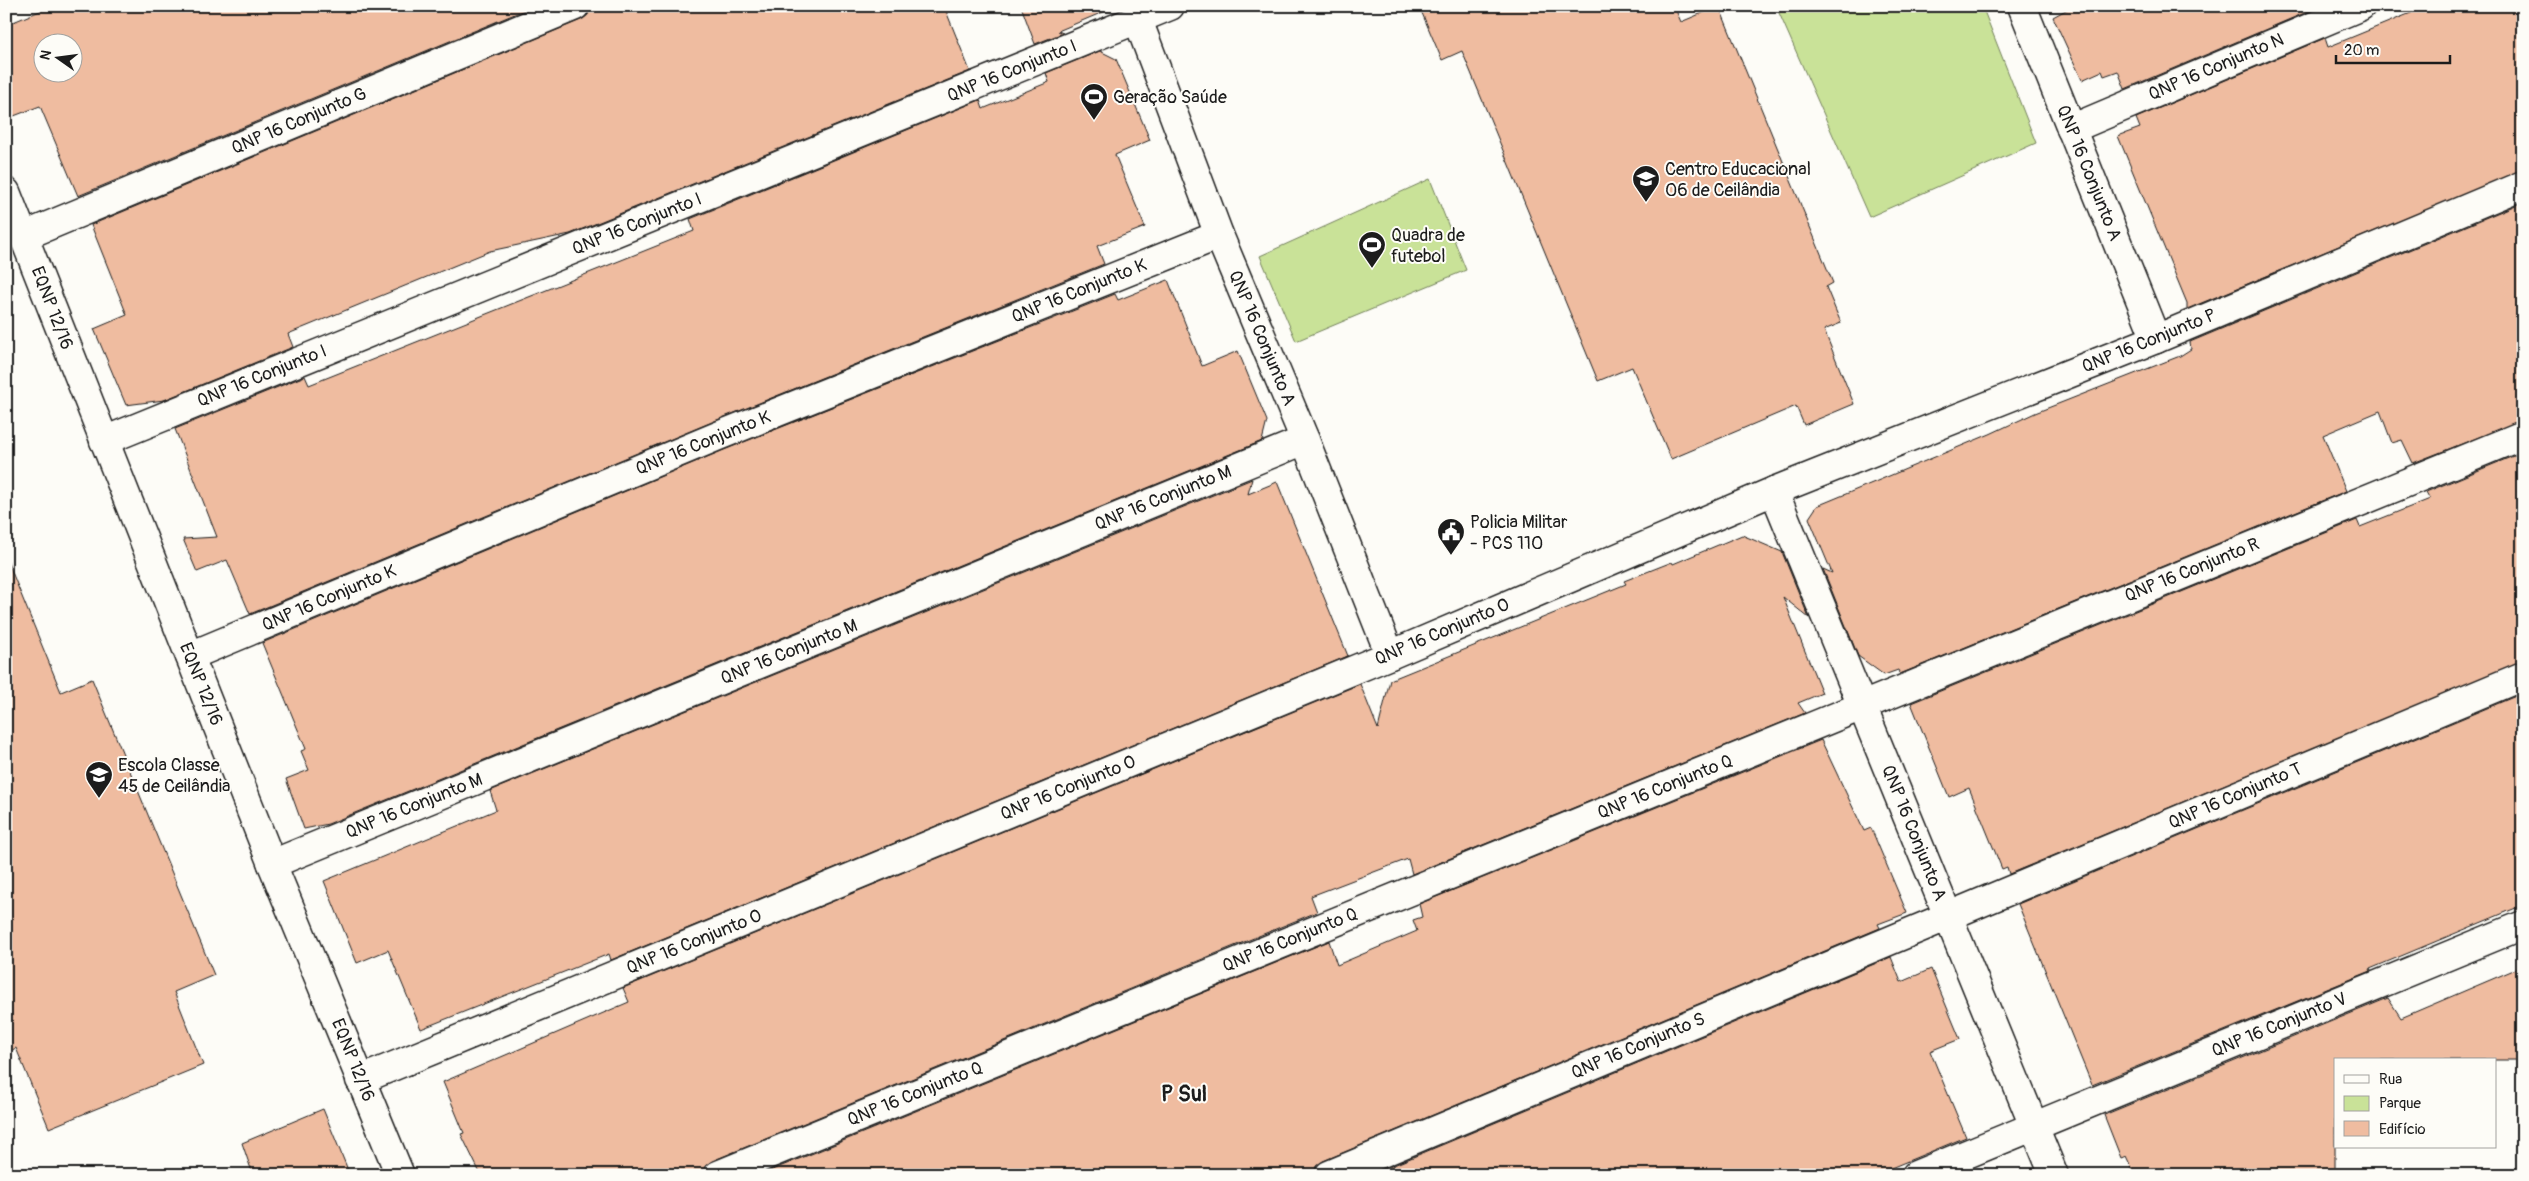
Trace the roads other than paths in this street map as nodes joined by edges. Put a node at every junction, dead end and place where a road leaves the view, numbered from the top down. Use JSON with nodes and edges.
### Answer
{"nodes":[{"id":1,"x":575,"y":6,"type":"edge"},
{"id":2,"x":1170,"y":6,"type":"edge"},
{"id":3,"x":2022,"y":6,"type":"edge"},
{"id":4,"x":2361,"y":6,"type":"edge"},
{"id":5,"x":1138,"y":20,"type":"junction"},
{"id":6,"x":2071,"y":128,"type":"junction"},
{"id":7,"x":2523,"y":185,"type":"edge"},
{"id":8,"x":6,"y":192,"type":"edge"},
{"id":9,"x":1219,"y":235,"type":"junction"},
{"id":10,"x":24,"y":236,"type":"junction"},
{"id":11,"x":2156,"y":339,"type":"junction"},
{"id":12,"x":2523,"y":435,"type":"edge"},
{"id":13,"x":1305,"y":440,"type":"junction"},
{"id":14,"x":104,"y":441,"type":"junction"},
{"id":15,"x":1774,"y":491,"type":"junction"},
{"id":16,"x":1390,"y":655,"type":"junction"},
{"id":17,"x":190,"y":656,"type":"junction"},
{"id":18,"x":2523,"y":676,"type":"edge"},
{"id":19,"x":1862,"y":706,"type":"junction"},
{"id":20,"x":272,"y":864,"type":"junction"},
{"id":21,"x":1948,"y":917,"type":"junction"},
{"id":22,"x":2523,"y":925,"type":"edge"},
{"id":23,"x":360,"y":1080,"type":"junction"},
{"id":24,"x":2035,"y":1125,"type":"junction"},
{"id":25,"x":400,"y":1175,"type":"edge"},
{"id":26,"x":718,"y":1175,"type":"edge"},
{"id":27,"x":1329,"y":1175,"type":"edge"},
{"id":28,"x":1916,"y":1175,"type":"edge"},
{"id":29,"x":2054,"y":1175,"type":"edge"}],
"edges":[{"from":1,"to":10,"type":"street","name":"QNP 16 Conjunto G"},
{"from":2,"to":5,"type":"street","name":"QNP 16 Conjunto I"},
{"from":3,"to":6,"type":"street","name":"QNP 16 Conjunto A"},
{"from":4,"to":6,"type":"street","name":"QNP 16 Conjunto N"},
{"from":5,"to":9,"type":"street","name":"QNP 16 Conjunto A"},
{"from":5,"to":14,"type":"street","name":"QNP 16 Conjunto I"},
{"from":6,"to":11,"type":"street","name":"QNP 16 Conjunto A"},
{"from":7,"to":11,"type":"street","name":"QNP 16 Conjunto P"},
{"from":8,"to":10,"type":"street","name":"EQNP 12/16"},
{"from":9,"to":13,"type":"street","name":"QNP 16 Conjunto A"},
{"from":9,"to":17,"type":"street","name":"QNP 16 Conjunto K"},
{"from":10,"to":14,"type":"street","name":"EQNP 12/16"},
{"from":11,"to":15,"type":"street","name":"QNP 16 Conjunto P"},
{"from":12,"to":19,"type":"street","name":"QNP 16 Conjunto R"},
{"from":13,"to":16,"type":"street","name":"QNP 16 Conjunto A"},
{"from":13,"to":20,"type":"street","name":"QNP 16 Conjunto M"},
{"from":14,"to":17,"type":"street","name":"EQNP 12/16"},
{"from":15,"to":16,"type":"street","name":"QNP 16 Conjunto O"},
{"from":15,"to":19,"type":"street","name":"QNP 16 Conjunto A"},
{"from":16,"to":23,"type":"street","name":"QNP 16 Conjunto O"},
{"from":17,"to":20,"type":"street","name":"EQNP 12/16"},
{"from":18,"to":21,"type":"street","name":"QNP 16 Conjunto T"},
{"from":19,"to":21,"type":"street","name":"QNP 16 Conjunto A"},
{"from":19,"to":26,"type":"street","name":"QNP 16 Conjunto Q"},
{"from":20,"to":23,"type":"street","name":"EQNP 12/16"},
{"from":21,"to":24,"type":"street","name":"QNP 16 Conjunto A"},
{"from":21,"to":27,"type":"street","name":"QNP 16 Conjunto S"},
{"from":22,"to":24,"type":"street","name":"QNP 16 Conjunto V"},
{"from":23,"to":25,"type":"street","name":"EQNP 12/16"},
{"from":24,"to":28,"type":"street","name":"QNP 16 Conjunto V"},
{"from":24,"to":29,"type":"street","name":"QNP 16 Conjunto A"}]}
